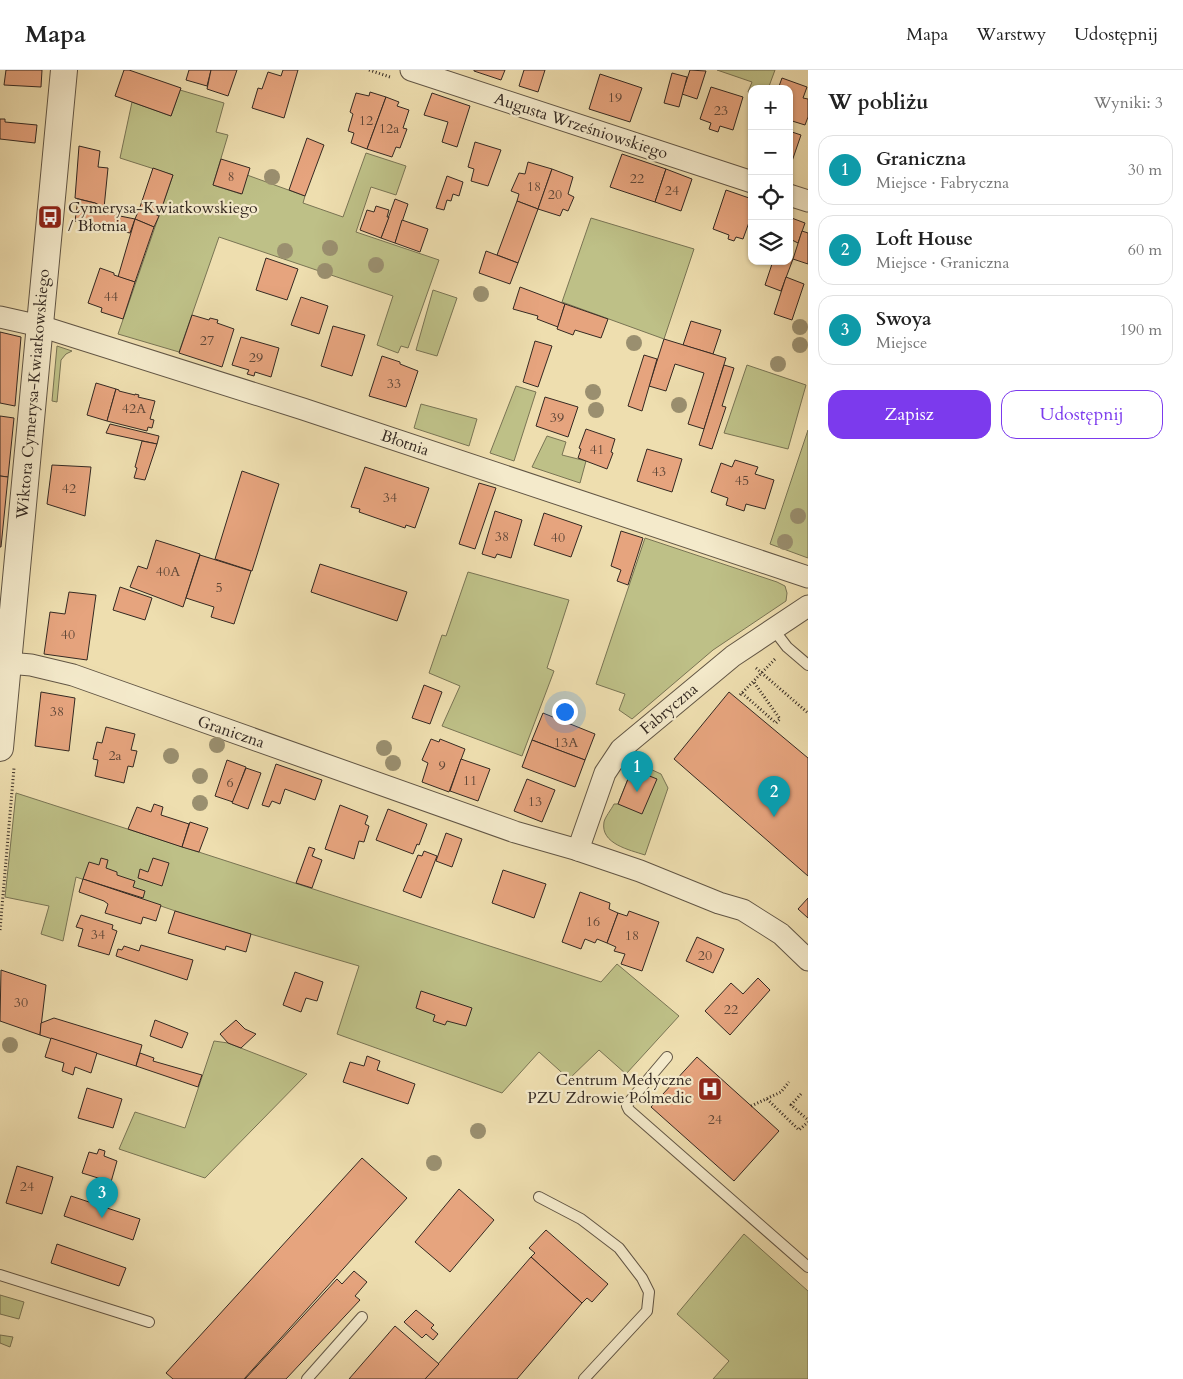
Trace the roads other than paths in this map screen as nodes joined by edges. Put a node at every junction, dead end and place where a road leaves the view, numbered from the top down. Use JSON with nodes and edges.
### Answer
{"nodes":[{"id":1,"x":64,"y":70,"type":"edge"},
{"id":2,"x":411,"y":70,"type":"edge"},
{"id":3,"x":748,"y":181,"type":"edge"},
{"id":4,"x":793,"y":195,"type":"edge"},
{"id":5,"x":808,"y":201,"type":"edge"},
{"id":6,"x":0,"y":317,"type":"edge"},
{"id":7,"x":40,"y":326,"type":"junction"},
{"id":8,"x":808,"y":577,"type":"edge"},
{"id":9,"x":808,"y":606,"type":"edge"},
{"id":10,"x":774,"y":630,"type":"junction"},
{"id":11,"x":8,"y":663,"type":"junction"},
{"id":12,"x":808,"y":665,"type":"edge"},
{"id":13,"x":0,"y":748,"type":"edge"},
{"id":14,"x":578,"y":850,"type":"junction"},
{"id":15,"x":808,"y":960,"type":"edge"},
{"id":16,"x":667,"y":1057,"type":"dead end"},
{"id":17,"x":539,"y":1197,"type":"dead end"},
{"id":18,"x":808,"y":1267,"type":"edge"},
{"id":19,"x":0,"y":1275,"type":"edge"},
{"id":20,"x":362,"y":1317,"type":"dead end"},
{"id":21,"x":150,"y":1322,"type":"dead end"},
{"id":22,"x":307,"y":1379,"type":"edge"},
{"id":23,"x":584,"y":1379,"type":"edge"}],
"edges":[{"from":1,"to":7,"type":"street","name":"Wiktora Cymerysa-Kwiatkowskiego"},
{"from":2,"to":3,"type":"street","name":"Augusta Wrześniowskiego"},
{"from":4,"to":5,"type":"street"},
{"from":6,"to":7,"type":"street","name":"Błotnia"},
{"from":7,"to":8,"type":"street","name":"Błotnia"},
{"from":7,"to":11,"type":"street","name":"Wiktora Cymerysa-Kwiatkowskiego"},
{"from":9,"to":10,"type":"street","name":"Fabryczna"},
{"from":10,"to":12,"type":"lane"},
{"from":10,"to":14,"type":"street","name":"Fabryczna"},
{"from":11,"to":13,"type":"street","name":"Wiktora Cymerysa-Kwiatkowskiego"},
{"from":11,"to":14,"type":"street","name":"Graniczna"},
{"from":14,"to":15,"type":"street","name":"Graniczna"},
{"from":16,"to":18,"type":"lane"},
{"from":17,"to":23,"type":"lane"},
{"from":19,"to":21,"type":"lane"},
{"from":20,"to":22,"type":"lane"}]}
